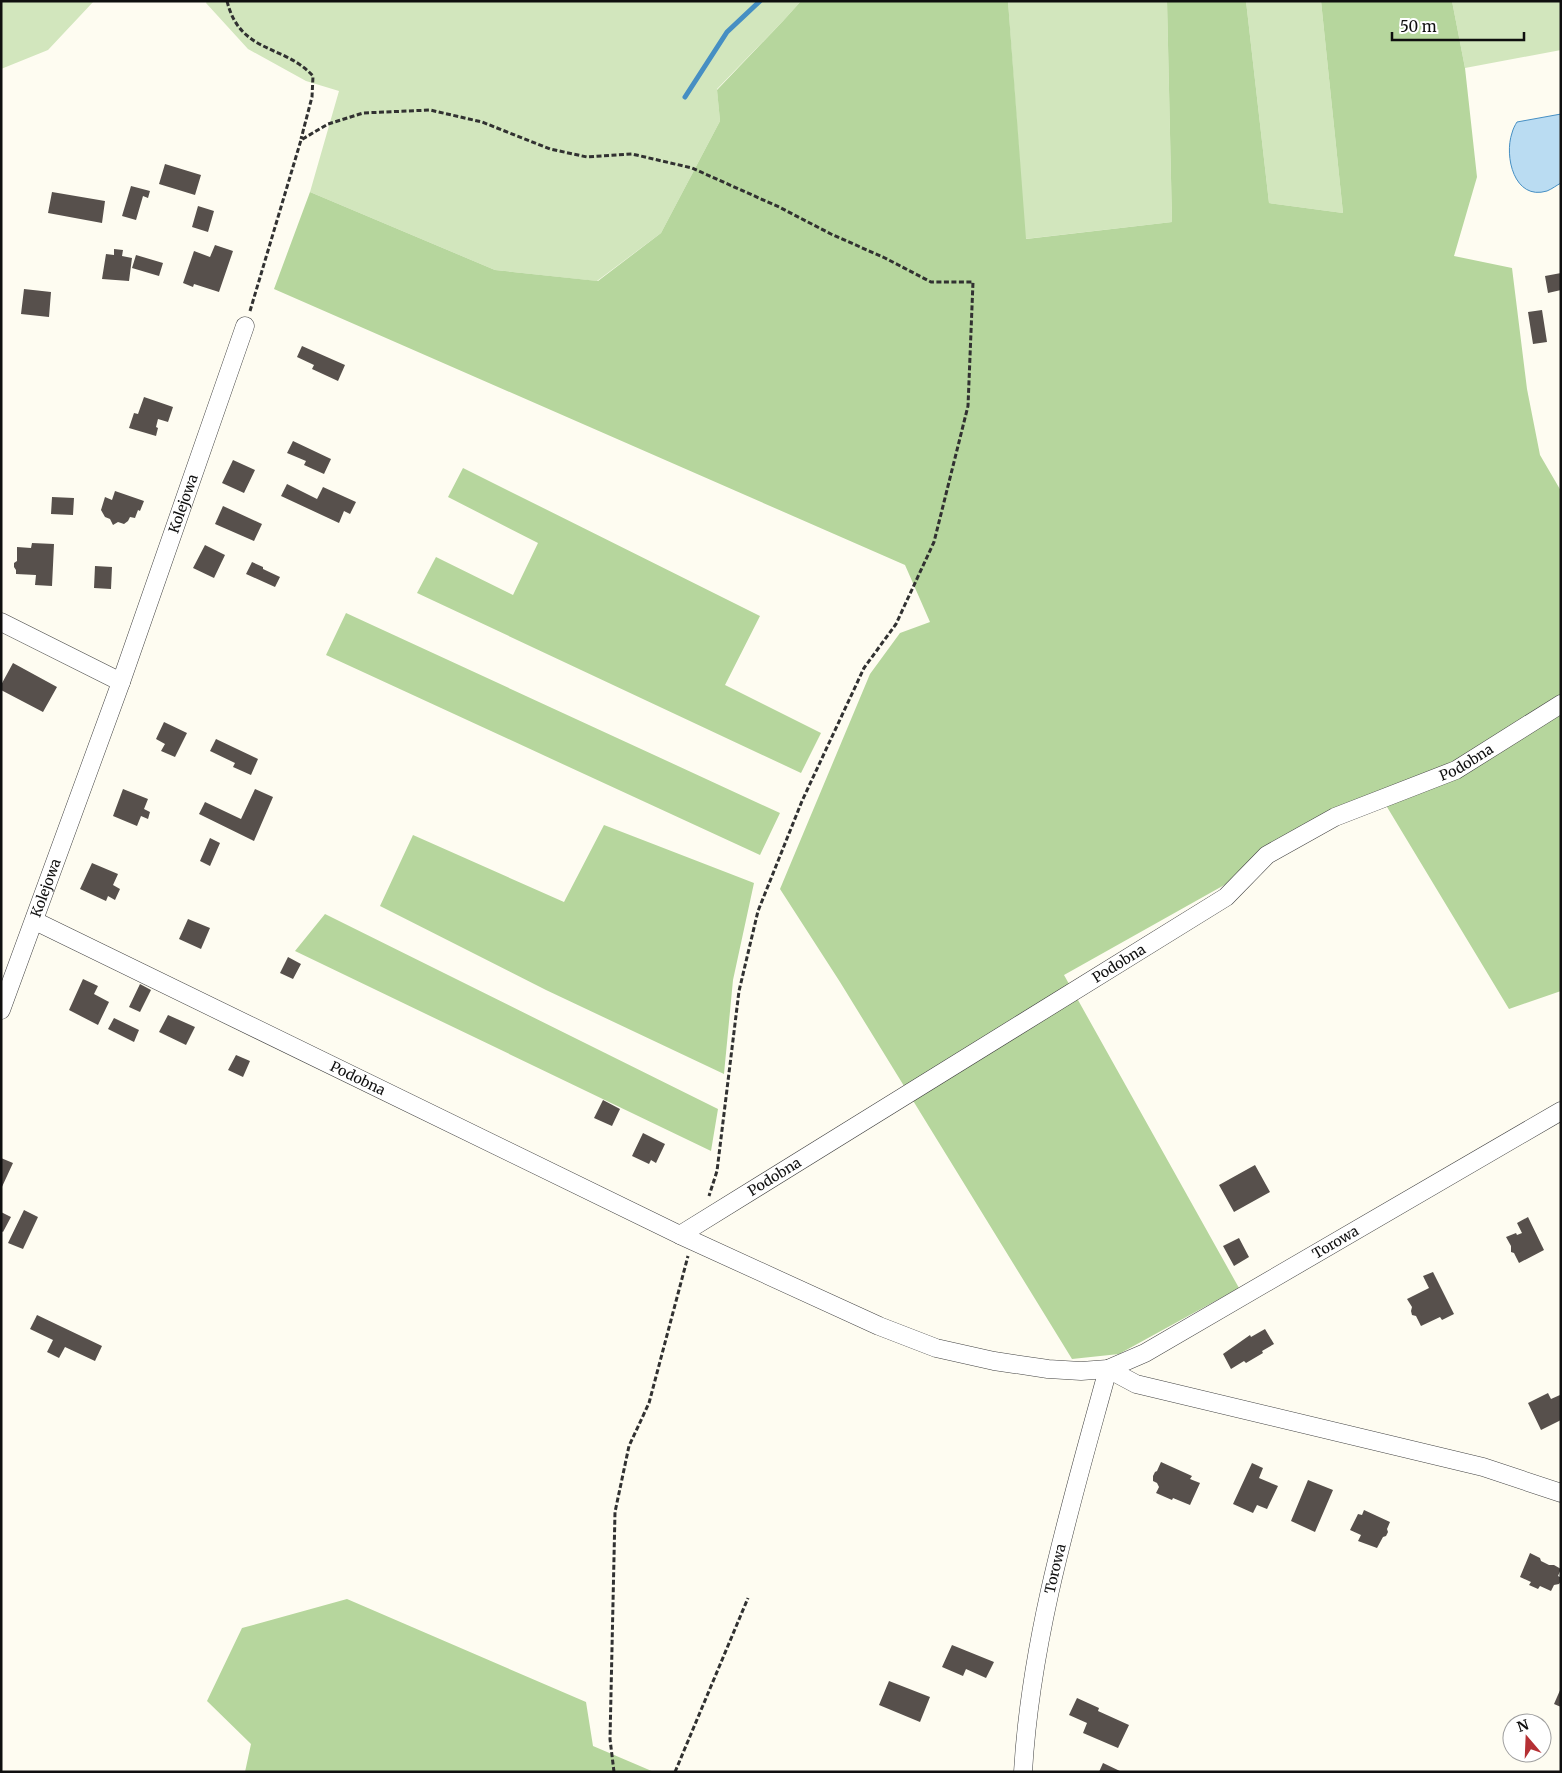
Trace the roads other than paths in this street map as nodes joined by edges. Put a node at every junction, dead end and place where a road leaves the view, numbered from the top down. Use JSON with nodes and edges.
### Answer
{"nodes":[{"id":1,"x":245,"y":326,"type":"road end"},
{"id":2,"x":1,"y":622,"type":"edge"},
{"id":3,"x":121,"y":682,"type":"junction"},
{"id":4,"x":1561,"y":704,"type":"edge"},
{"id":5,"x":35,"y":921,"type":"junction"},
{"id":6,"x":1,"y":1010,"type":"edge"},
{"id":7,"x":1561,"y":1111,"type":"edge"},
{"id":8,"x":686,"y":1237,"type":"junction"},
{"id":9,"x":1108,"y":1369,"type":"junction"},
{"id":10,"x":1561,"y":1493,"type":"edge"},
{"id":11,"x":1023,"y":1772,"type":"edge"}],
"edges":[{"from":1,"to":3,"type":"street","name":"Kolejowa"},
{"from":2,"to":3,"type":"street"},
{"from":3,"to":5,"type":"street","name":"Kolejowa"},
{"from":4,"to":8,"type":"street","name":"Podobna"},
{"from":5,"to":6,"type":"street","name":"Kolejowa"},
{"from":5,"to":8,"type":"street","name":"Podobna"},
{"from":7,"to":9,"type":"street","name":"Torowa"},
{"from":8,"to":9,"type":"street","name":"Podobna"},
{"from":9,"to":10,"type":"street"},
{"from":9,"to":11,"type":"street","name":"Torowa"}]}
